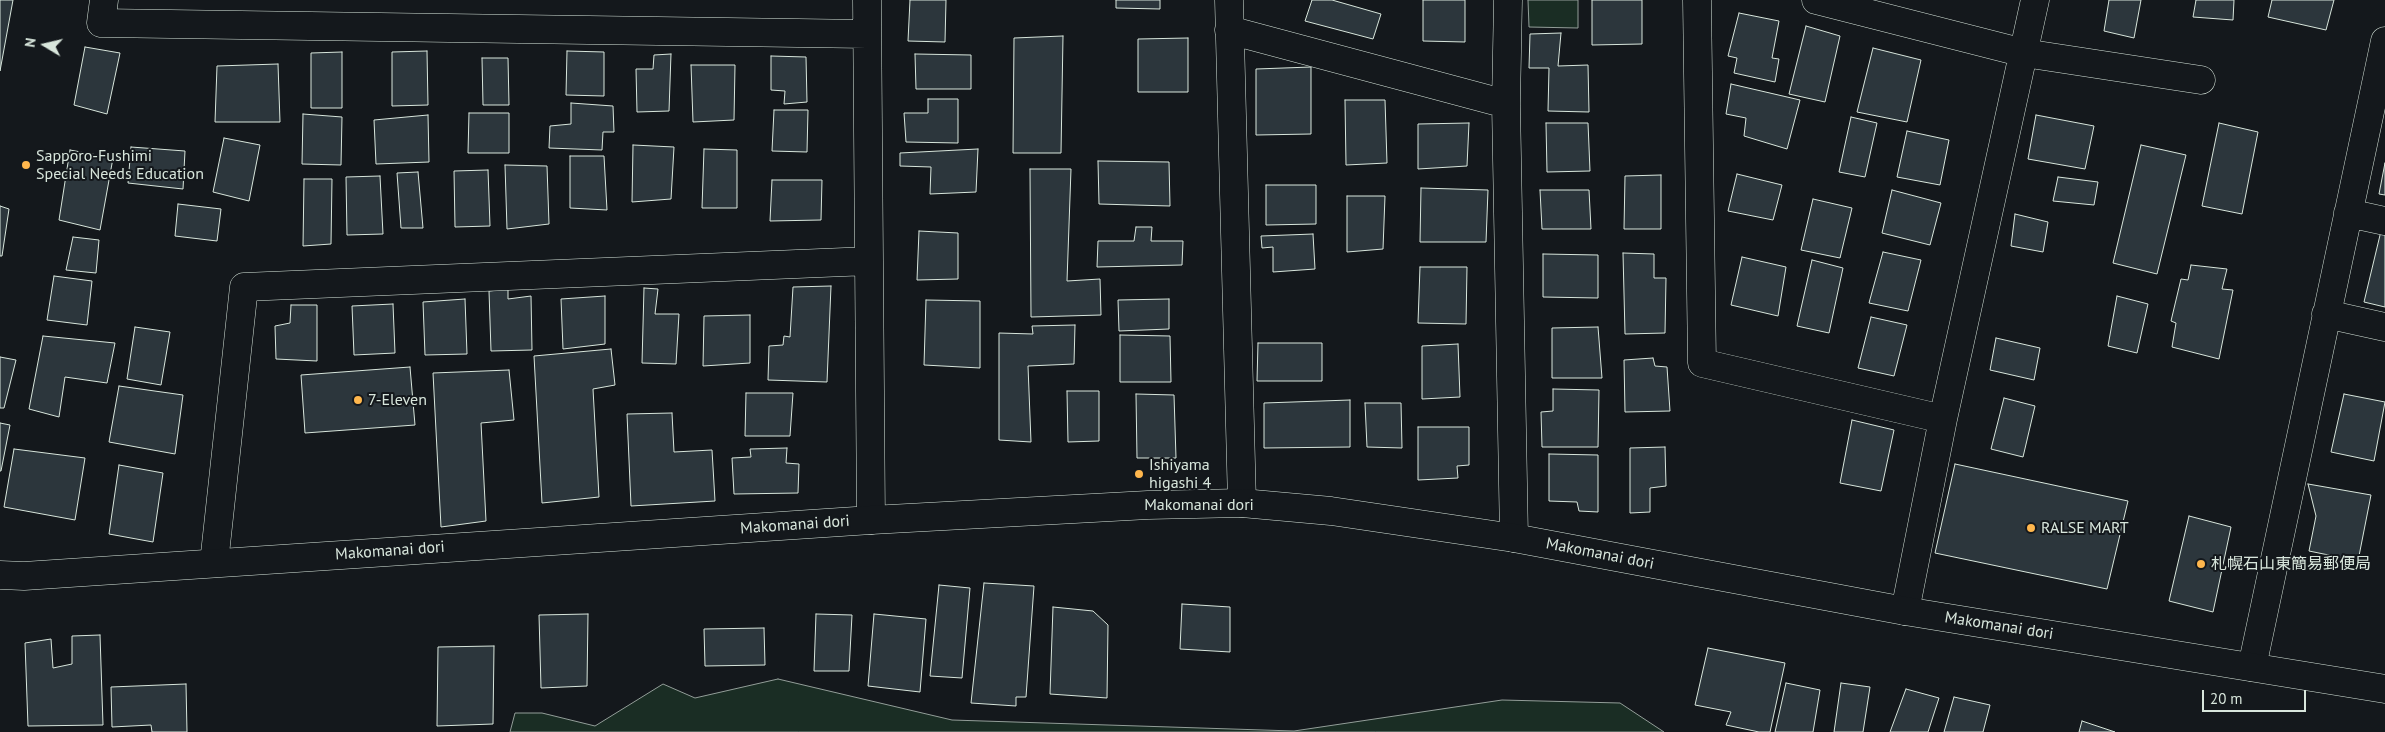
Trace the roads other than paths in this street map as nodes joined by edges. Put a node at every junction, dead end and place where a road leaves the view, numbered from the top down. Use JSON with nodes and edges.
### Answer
{"nodes":[{"id":1,"x":104,"y":0,"type":"edge"},
{"id":2,"x":867,"y":0,"type":"edge"},
{"id":3,"x":1229,"y":0,"type":"edge"},
{"id":4,"x":1508,"y":0,"type":"edge"},
{"id":5,"x":1697,"y":0,"type":"edge"},
{"id":6,"x":1816,"y":0,"type":"edge"},
{"id":7,"x":2035,"y":0,"type":"edge"},
{"id":8,"x":1229,"y":30,"type":"junction"},
{"id":9,"x":867,"y":34,"type":"junction"},
{"id":10,"x":2385,"y":41,"type":"edge"},
{"id":11,"x":2024,"y":53,"type":"junction"},
{"id":12,"x":2201,"y":80,"type":"dead end"},
{"id":13,"x":1506,"y":104,"type":"junction"},
{"id":14,"x":2348,"y":213,"type":"junction"},
{"id":15,"x":2385,"y":221,"type":"edge"},
{"id":16,"x":869,"y":261,"type":"junction"},
{"id":17,"x":2326,"y":314,"type":"junction"},
{"id":18,"x":2385,"y":327,"type":"edge"},
{"id":19,"x":1943,"y":419,"type":"junction"},
{"id":20,"x":1242,"y":503,"type":"junction"},
{"id":21,"x":871,"y":520,"type":"junction"},
{"id":22,"x":1514,"y":538,"type":"junction"},
{"id":23,"x":214,"y":563,"type":"junction"},
{"id":24,"x":0,"y":575,"type":"edge"},
{"id":25,"x":1905,"y":611,"type":"junction"},
{"id":26,"x":2252,"y":667,"type":"junction"},
{"id":27,"x":2385,"y":689,"type":"edge"}],
"edges":[{"from":1,"to":9,"type":"main road"},
{"from":2,"to":9,"type":"main road"},
{"from":3,"to":8,"type":"main road"},
{"from":4,"to":13,"type":"main road"},
{"from":5,"to":19,"type":"main road"},
{"from":6,"to":11,"type":"main road"},
{"from":7,"to":11,"type":"main road"},
{"from":8,"to":13,"type":"main road"},
{"from":8,"to":20,"type":"main road"},
{"from":9,"to":16,"type":"main road"},
{"from":10,"to":14,"type":"main road"},
{"from":11,"to":12,"type":"main road"},
{"from":11,"to":19,"type":"main road"},
{"from":13,"to":22,"type":"main road"},
{"from":14,"to":15,"type":"main road"},
{"from":14,"to":17,"type":"main road"},
{"from":16,"to":21,"type":"main road"},
{"from":16,"to":23,"type":"main road"},
{"from":17,"to":18,"type":"main road"},
{"from":17,"to":26,"type":"main road"},
{"from":19,"to":25,"type":"main road"},
{"from":20,"to":21,"type":"main road","name":"Makomanai dori"},
{"from":20,"to":22,"type":"main road","name":"Makomanai dori"},
{"from":21,"to":23,"type":"main road","name":"Makomanai dori"},
{"from":22,"to":25,"type":"main road","name":"Makomanai dori"},
{"from":23,"to":24,"type":"main road","name":"Makomanai dori"},
{"from":25,"to":26,"type":"main road","name":"Makomanai dori"},
{"from":26,"to":27,"type":"main road","name":"Makomanai dori"}]}
